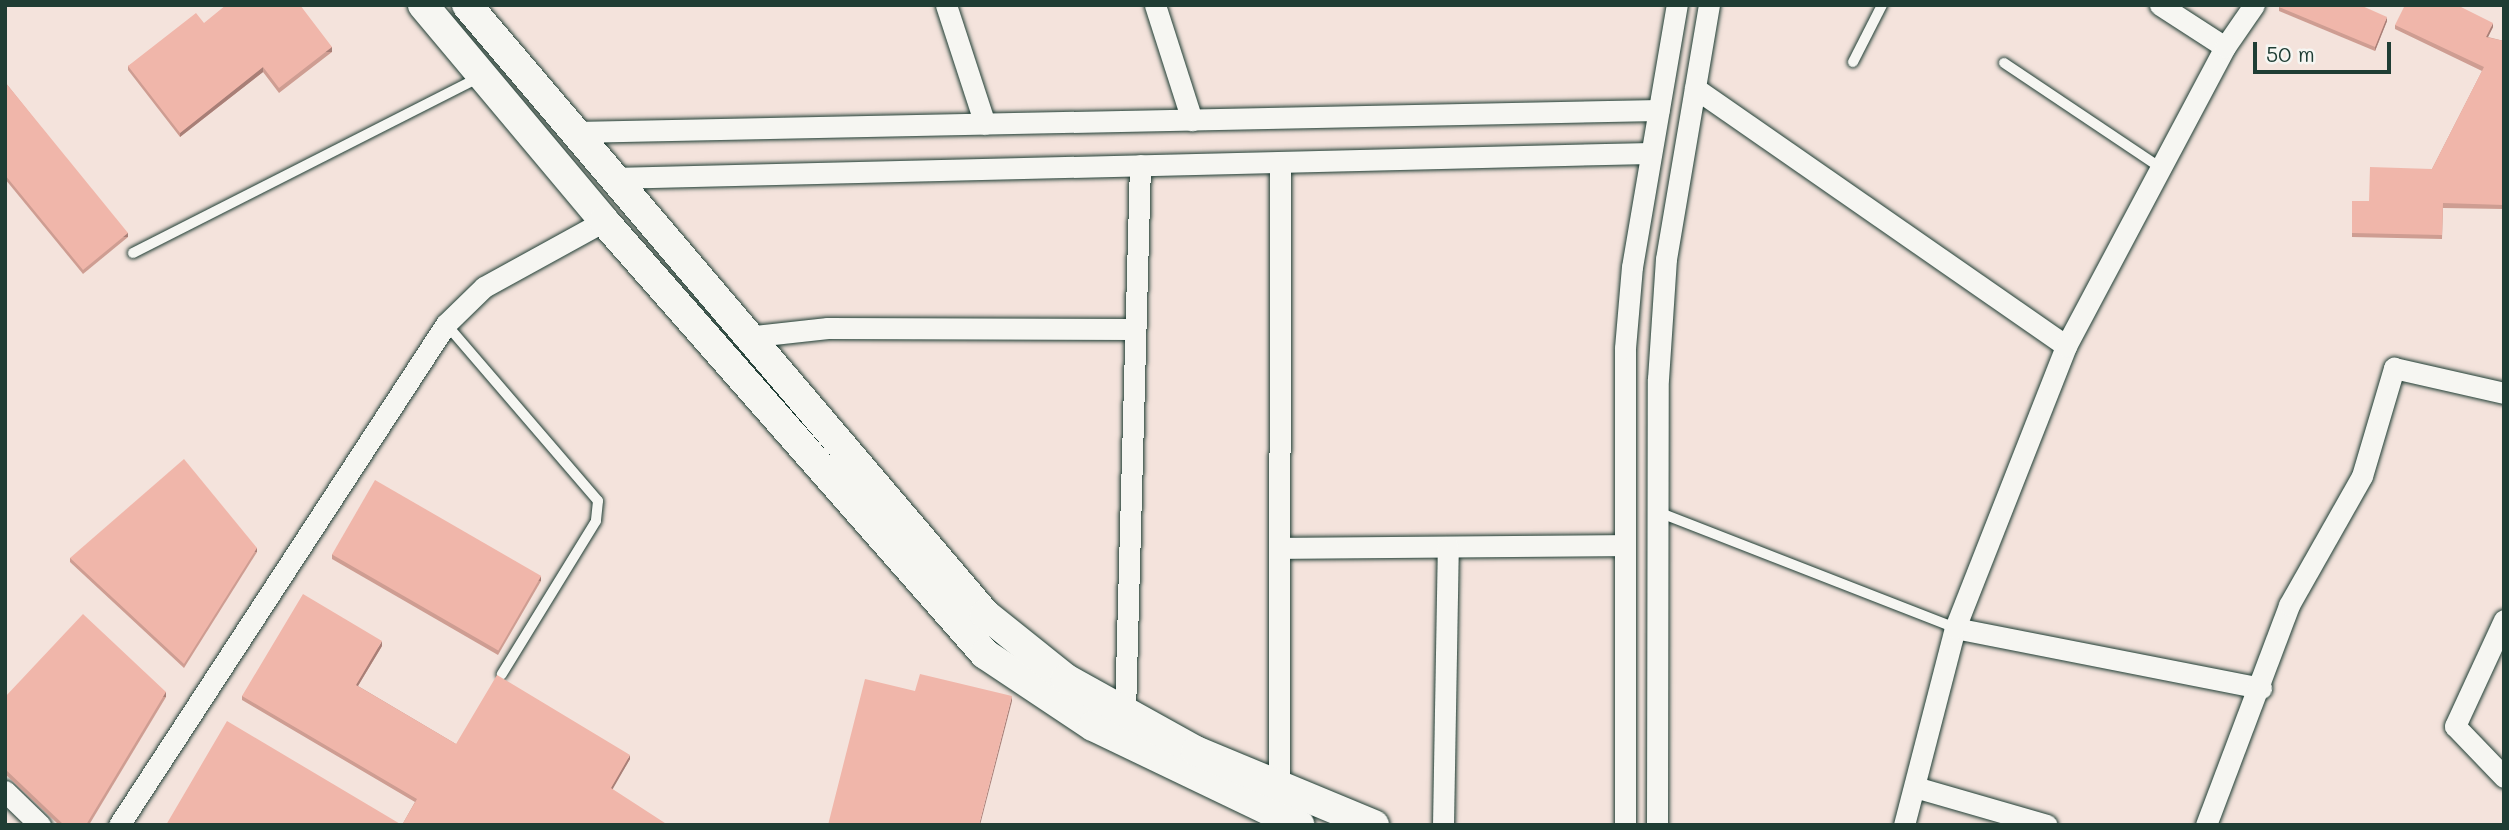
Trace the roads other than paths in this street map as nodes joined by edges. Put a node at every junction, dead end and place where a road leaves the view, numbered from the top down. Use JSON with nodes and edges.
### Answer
{"nodes":[{"id":1,"x":424,"y":5,"type":"edge"},
{"id":2,"x":467,"y":5,"type":"edge"},
{"id":3,"x":946,"y":5,"type":"edge"},
{"id":4,"x":1155,"y":5,"type":"edge"},
{"id":5,"x":1677,"y":5,"type":"edge"},
{"id":6,"x":1709,"y":5,"type":"edge"},
{"id":7,"x":1882,"y":5,"type":"edge"},
{"id":8,"x":2160,"y":5,"type":"edge"},
{"id":9,"x":2254,"y":5,"type":"edge"},
{"id":10,"x":2225,"y":47,"type":"junction"},
{"id":11,"x":1853,"y":62,"type":"dead end"},
{"id":12,"x":2004,"y":63,"type":"dead end"},
{"id":13,"x":483,"y":76,"type":"junction"},
{"id":14,"x":1695,"y":88,"type":"junction"},
{"id":15,"x":1659,"y":110,"type":"junction"},
{"id":16,"x":1192,"y":120,"type":"junction"},
{"id":17,"x":985,"y":124,"type":"junction"},
{"id":18,"x":574,"y":132,"type":"junction"},
{"id":19,"x":1651,"y":153,"type":"junction"},
{"id":20,"x":1280,"y":162,"type":"junction"},
{"id":21,"x":1140,"y":165,"type":"junction"},
{"id":22,"x":2161,"y":168,"type":"junction"},
{"id":23,"x":611,"y":178,"type":"junction"},
{"id":24,"x":604,"y":221,"type":"junction"},
{"id":25,"x":134,"y":253,"type":"dead end"},
{"id":26,"x":446,"y":324,"type":"junction"},
{"id":27,"x":1132,"y":329,"type":"junction"},
{"id":28,"x":746,"y":337,"type":"junction"},
{"id":29,"x":2066,"y":346,"type":"junction"},
{"id":30,"x":2504,"y":393,"type":"edge"},
{"id":31,"x":1658,"y":512,"type":"junction"},
{"id":32,"x":1625,"y":545,"type":"junction"},
{"id":33,"x":1448,"y":547,"type":"junction"},
{"id":34,"x":1279,"y":548,"type":"junction"},
{"id":35,"x":2504,"y":620,"type":"edge"},
{"id":36,"x":1955,"y":628,"type":"junction"},
{"id":37,"x":502,"y":674,"type":"edge"},
{"id":38,"x":2261,"y":688,"type":"junction"},
{"id":39,"x":1125,"y":712,"type":"junction"},
{"id":40,"x":2504,"y":777,"type":"edge"},
{"id":41,"x":1279,"y":785,"type":"junction"},
{"id":42,"x":1915,"y":787,"type":"junction"},
{"id":43,"x":5,"y":791,"type":"edge"},
{"id":44,"x":40,"y":825,"type":"edge"},
{"id":45,"x":119,"y":825,"type":"edge"},
{"id":46,"x":1300,"y":825,"type":"edge"},
{"id":47,"x":1374,"y":825,"type":"edge"},
{"id":48,"x":1443,"y":825,"type":"edge"},
{"id":49,"x":1625,"y":825,"type":"edge"},
{"id":50,"x":1657,"y":825,"type":"edge"},
{"id":51,"x":1904,"y":825,"type":"edge"},
{"id":52,"x":2047,"y":825,"type":"edge"},
{"id":53,"x":2206,"y":825,"type":"edge"}],
"edges":[{"from":1,"to":13,"type":"street"},
{"from":2,"to":18,"type":"street"},
{"from":3,"to":17,"type":"street"},
{"from":4,"to":16,"type":"street"},
{"from":5,"to":15,"type":"street"},
{"from":6,"to":14,"type":"street"},
{"from":7,"to":11,"type":"lane"},
{"from":8,"to":10,"type":"street"},
{"from":9,"to":10,"type":"street"},
{"from":10,"to":22,"type":"street"},
{"from":12,"to":22,"type":"lane"},
{"from":13,"to":24,"type":"street"},
{"from":13,"to":25,"type":"lane"},
{"from":14,"to":29,"type":"street"},
{"from":14,"to":31,"type":"street"},
{"from":15,"to":16,"type":"street"},
{"from":15,"to":19,"type":"street"},
{"from":16,"to":17,"type":"street"},
{"from":17,"to":18,"type":"street"},
{"from":18,"to":23,"type":"street"},
{"from":19,"to":20,"type":"street"},
{"from":19,"to":32,"type":"street"},
{"from":20,"to":21,"type":"street"},
{"from":20,"to":34,"type":"street"},
{"from":21,"to":23,"type":"street"},
{"from":21,"to":27,"type":"street"},
{"from":22,"to":29,"type":"street"},
{"from":23,"to":28,"type":"street"},
{"from":24,"to":26,"type":"street"},
{"from":24,"to":46,"type":"street"},
{"from":26,"to":37,"type":"lane"},
{"from":26,"to":45,"type":"street"},
{"from":27,"to":28,"type":"street"},
{"from":27,"to":39,"type":"street"},
{"from":28,"to":39,"type":"street"},
{"from":29,"to":36,"type":"street"},
{"from":30,"to":38,"type":"street"},
{"from":31,"to":36,"type":"lane"},
{"from":31,"to":50,"type":"street"},
{"from":32,"to":33,"type":"street"},
{"from":32,"to":49,"type":"street"},
{"from":33,"to":34,"type":"street"},
{"from":33,"to":48,"type":"street"},
{"from":34,"to":41,"type":"street"},
{"from":35,"to":40,"type":"street"},
{"from":36,"to":38,"type":"street"},
{"from":36,"to":42,"type":"street"},
{"from":38,"to":53,"type":"street"},
{"from":39,"to":41,"type":"street"},
{"from":41,"to":47,"type":"street"},
{"from":42,"to":51,"type":"street"},
{"from":42,"to":52,"type":"street"},
{"from":43,"to":44,"type":"street"}]}
